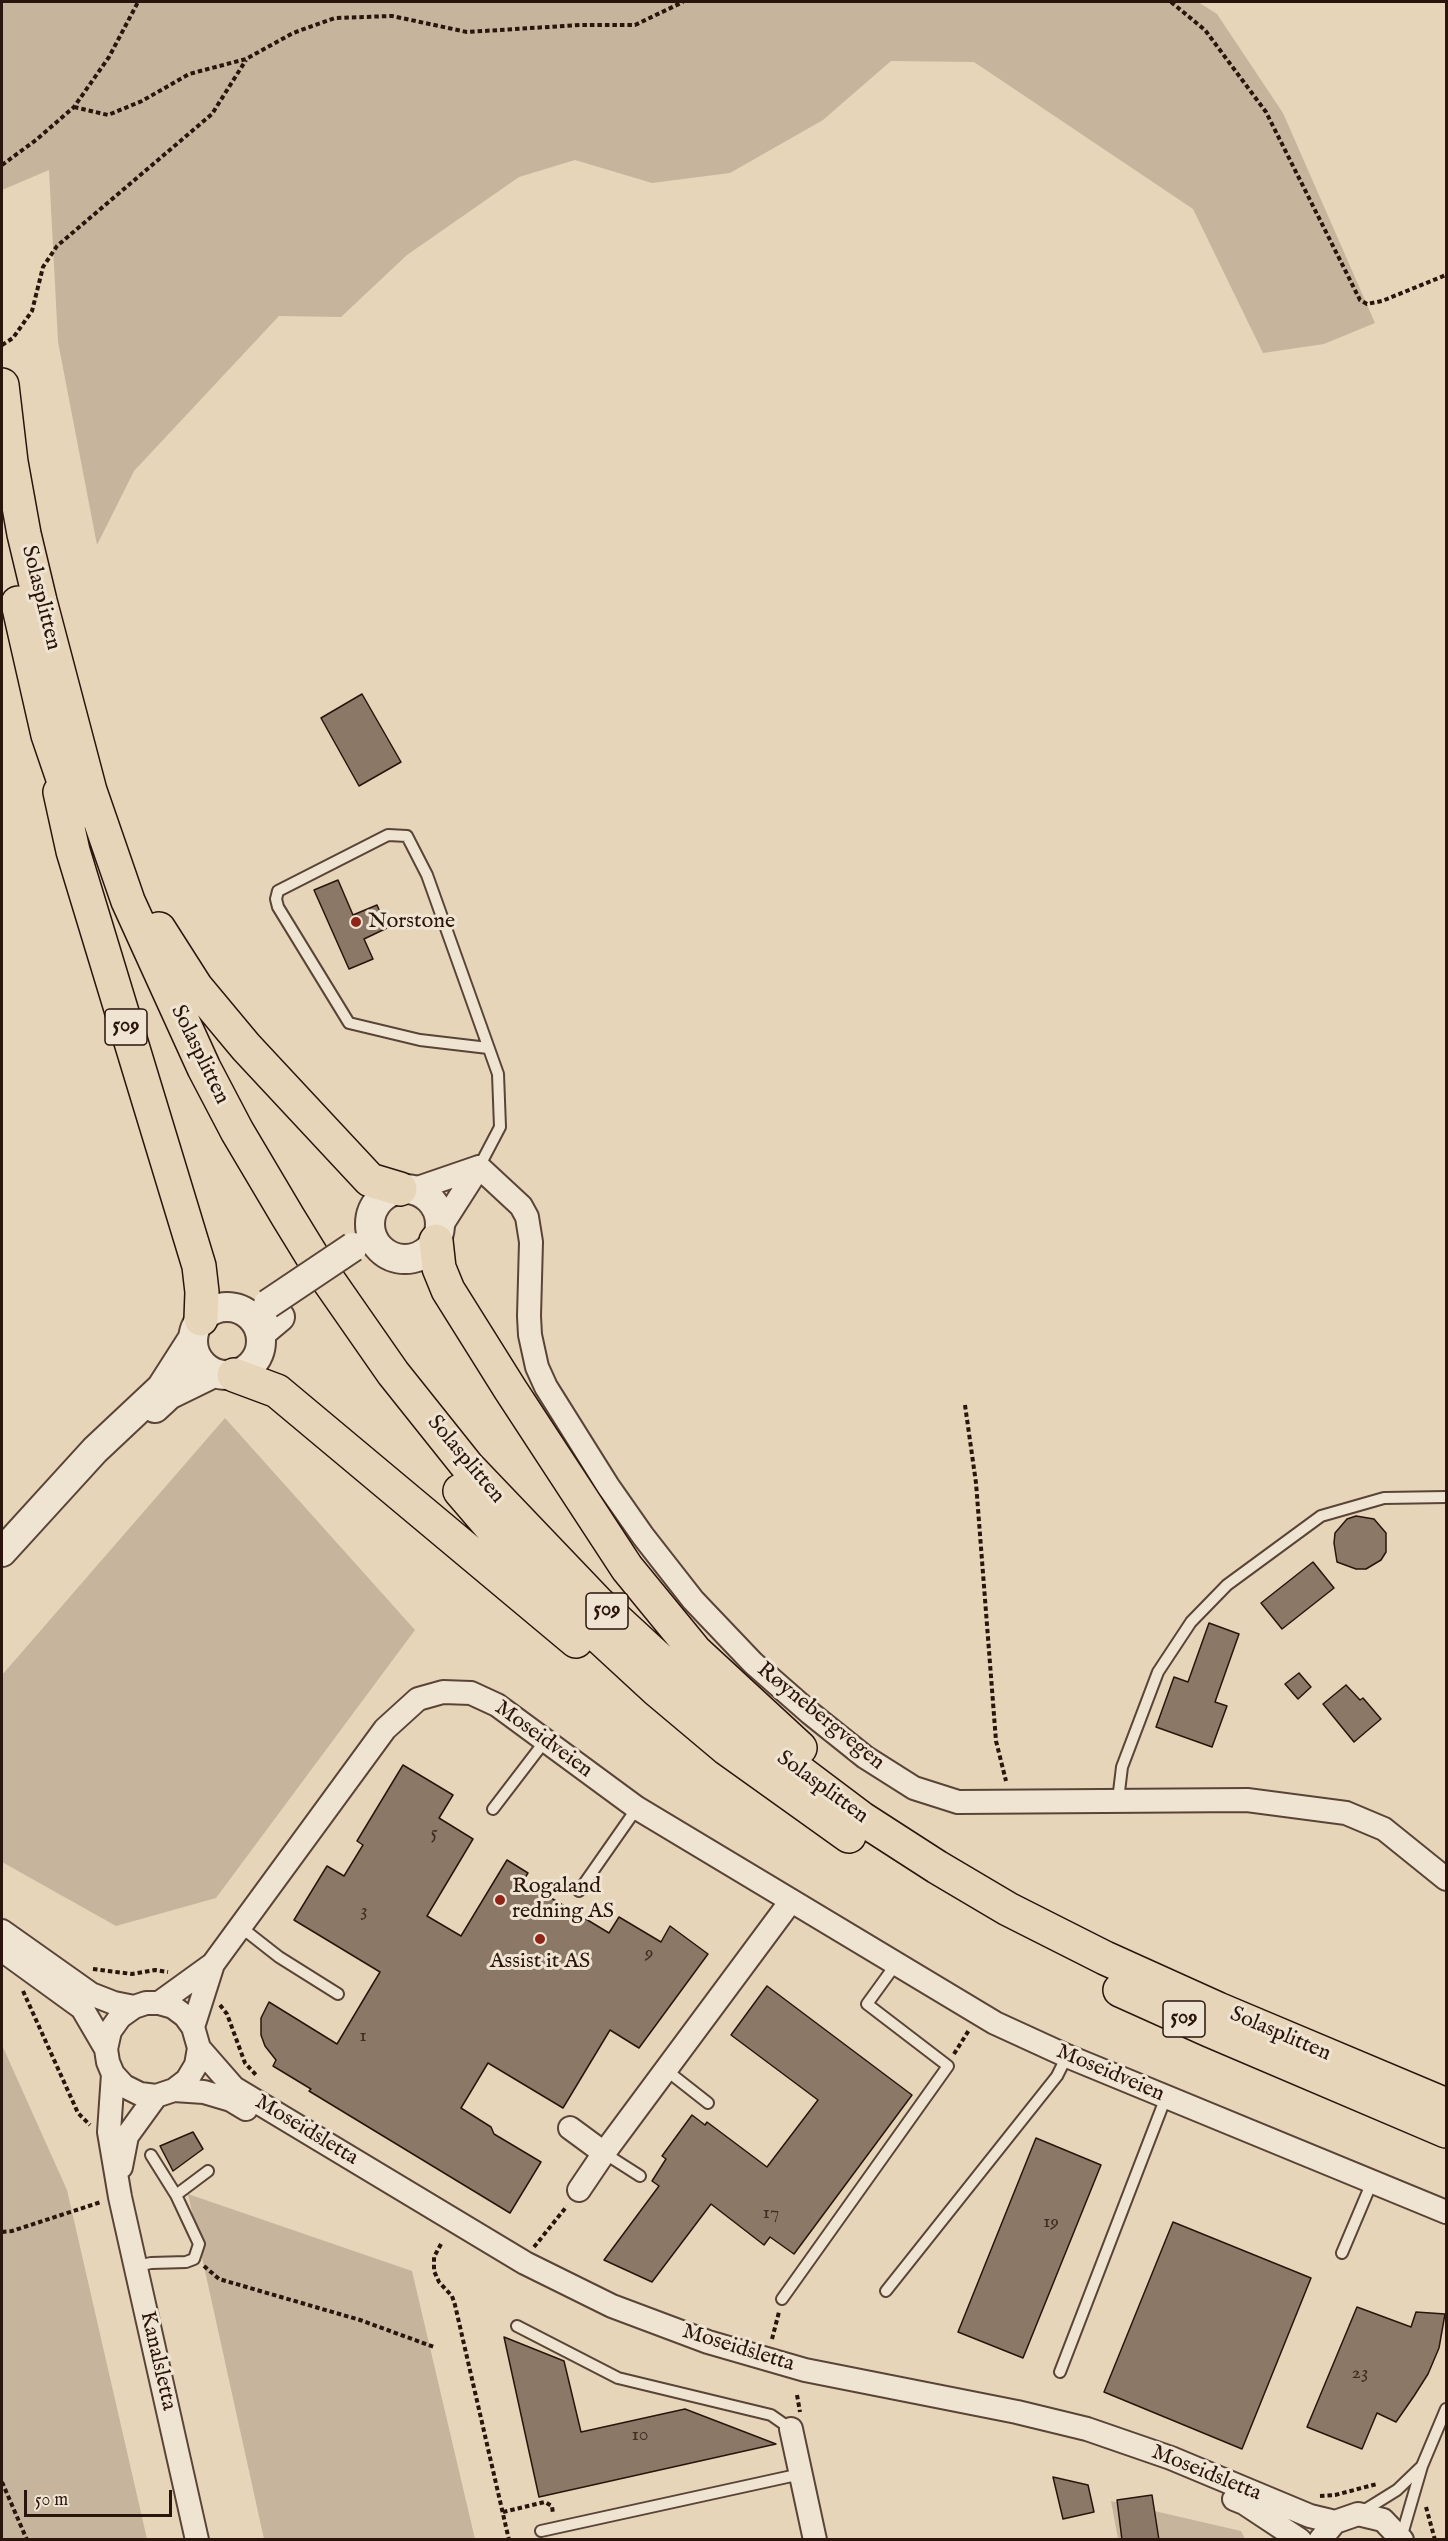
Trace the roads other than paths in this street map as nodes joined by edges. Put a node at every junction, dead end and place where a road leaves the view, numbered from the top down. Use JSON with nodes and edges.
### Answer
{"nodes":[{"id":1,"x":2,"y":385,"type":"edge"},
{"id":2,"x":2,"y":507,"type":"edge"},
{"id":3,"x":61,"y":735,"type":"junction"},
{"id":4,"x":488,"y":1048,"type":"junction"},
{"id":5,"x":479,"y":1167,"type":"junction"},
{"id":6,"x":406,"y":1190,"type":"junction"},
{"id":7,"x":438,"y":1235,"type":"junction"},
{"id":8,"x":362,"y":1246,"type":"junction"},
{"id":9,"x":263,"y":1316,"type":"junction"},
{"id":10,"x":197,"y":1328,"type":"junction"},
{"id":11,"x":224,"y":1374,"type":"junction"},
{"id":12,"x":74,"y":1473,"type":"junction"},
{"id":13,"x":1446,"y":1497,"type":"edge"},
{"id":14,"x":2,"y":1552,"type":"edge"},
{"id":15,"x":545,"y":1741,"type":"junction"},
{"id":16,"x":726,"y":1748,"type":"junction"},
{"id":17,"x":1118,"y":1800,"type":"junction"},
{"id":18,"x":637,"y":1808,"type":"junction"},
{"id":19,"x":493,"y":1809,"type":"dead end"},
{"id":20,"x":937,"y":1867,"type":"junction"},
{"id":21,"x":1446,"y":1878,"type":"edge"},
{"id":22,"x":579,"y":1891,"type":"dead end"},
{"id":23,"x":791,"y":1901,"type":"junction"},
{"id":24,"x":242,"y":1928,"type":"junction"},
{"id":25,"x":2,"y":1931,"type":"edge"},
{"id":26,"x":2,"y":1950,"type":"edge"},
{"id":27,"x":213,"y":1964,"type":"junction"},
{"id":28,"x":896,"y":1964,"type":"junction"},
{"id":29,"x":338,"y":1994,"type":"dead end"},
{"id":30,"x":159,"y":2003,"type":"junction"},
{"id":31,"x":134,"y":2007,"type":"junction"},
{"id":32,"x":196,"y":2037,"type":"junction"},
{"id":33,"x":106,"y":2049,"type":"junction"},
{"id":34,"x":1067,"y":2056,"type":"junction"},
{"id":35,"x":666,"y":2070,"type":"junction"},
{"id":36,"x":113,"y":2074,"type":"junction"},
{"id":37,"x":165,"y":2093,"type":"junction"},
{"id":38,"x":1166,"y":2097,"type":"junction"},
{"id":39,"x":708,"y":2103,"type":"dead end"},
{"id":40,"x":1446,"y":2105,"type":"edge"},
{"id":41,"x":570,"y":2128,"type":"dead end"},
{"id":42,"x":1446,"y":2131,"type":"edge"},
{"id":43,"x":604,"y":2153,"type":"junction"},
{"id":44,"x":151,"y":2155,"type":"dead end"},
{"id":45,"x":208,"y":2171,"type":"dead end"},
{"id":46,"x":639,"y":2176,"type":"dead end"},
{"id":47,"x":1372,"y":2182,"type":"junction"},
{"id":48,"x":119,"y":2190,"type":"junction"},
{"id":49,"x":579,"y":2190,"type":"road end"},
{"id":50,"x":176,"y":2194,"type":"junction"},
{"id":51,"x":1446,"y":2212,"type":"edge"},
{"id":52,"x":1342,"y":2253,"type":"dead end"},
{"id":53,"x":136,"y":2266,"type":"junction"},
{"id":54,"x":886,"y":2291,"type":"dead end"},
{"id":55,"x":782,"y":2299,"type":"road end"},
{"id":56,"x":517,"y":2326,"type":"dead end"},
{"id":57,"x":1060,"y":2372,"type":"dead end"},
{"id":58,"x":1446,"y":2409,"type":"edge"},
{"id":59,"x":791,"y":2428,"type":"joint"},
{"id":60,"x":1422,"y":2466,"type":"junction"},
{"id":61,"x":801,"y":2474,"type":"junction"},
{"id":62,"x":1358,"y":2514,"type":"junction"},
{"id":63,"x":1335,"y":2522,"type":"junction"},
{"id":64,"x":541,"y":2531,"type":"dead end"},
{"id":65,"x":1401,"y":2539,"type":"edge"},
{"id":66,"x":197,"y":2540,"type":"edge"},
{"id":67,"x":815,"y":2540,"type":"edge"},
{"id":68,"x":1300,"y":2540,"type":"edge"},
{"id":69,"x":1320,"y":2540,"type":"edge"}],
"edges":[{"from":1,"to":3,"type":"highway","name":"Solasplitten","number":"509"},
{"from":2,"to":3,"type":"highway","name":"Solasplitten","number":"509"},
{"from":3,"to":6,"type":"highway","number":"509"},
{"from":3,"to":10,"type":"highway","number":"509"},
{"from":3,"to":16,"type":"highway","name":"Solasplitten","number":"509"},
{"from":3,"to":20,"type":"highway","name":"Solasplitten","number":"509"},
{"from":4,"to":4,"type":"lane"},
{"from":4,"to":5,"type":"lane"},
{"from":5,"to":6,"type":"street"},
{"from":5,"to":7,"type":"street"},
{"from":5,"to":17,"type":"street","name":"Røynebergvegen"},
{"from":6,"to":7,"type":"street"},
{"from":6,"to":8,"type":"street"},
{"from":7,"to":8,"type":"street"},
{"from":7,"to":20,"type":"highway","number":"509"},
{"from":8,"to":9,"type":"street","bridge":true},
{"from":9,"to":10,"type":"street"},
{"from":9,"to":11,"type":"street"},
{"from":10,"to":11,"type":"street"},
{"from":10,"to":12,"type":"street"},
{"from":11,"to":12,"type":"street"},
{"from":11,"to":16,"type":"highway","number":"509"},
{"from":12,"to":14,"type":"street"},
{"from":13,"to":17,"type":"lane"},
{"from":15,"to":18,"type":"street","name":"Moseidveien"},
{"from":15,"to":19,"type":"lane"},
{"from":15,"to":24,"type":"street","name":"Moseidveien"},
{"from":16,"to":42,"type":"highway","name":"Solasplitten","number":"509"},
{"from":17,"to":21,"type":"street","name":"Røynebergvegen"},
{"from":18,"to":22,"type":"lane"},
{"from":18,"to":23,"type":"street","name":"Moseidveien"},
{"from":20,"to":40,"type":"highway","name":"Solasplitten","number":"509"},
{"from":23,"to":28,"type":"street","name":"Moseidveien"},
{"from":23,"to":35,"type":"street"},
{"from":24,"to":27,"type":"street","name":"Moseidveien"},
{"from":24,"to":29,"type":"lane"},
{"from":25,"to":31,"type":"street"},
{"from":26,"to":33,"type":"street"},
{"from":27,"to":30,"type":"street"},
{"from":27,"to":32,"type":"street"},
{"from":28,"to":34,"type":"street","name":"Moseidveien"},
{"from":28,"to":55,"type":"lane"},
{"from":30,"to":31,"type":"street"},
{"from":30,"to":32,"type":"street"},
{"from":31,"to":33,"type":"street"},
{"from":32,"to":37,"type":"street"},
{"from":32,"to":63,"type":"street","name":"Moseidsletta"},
{"from":33,"to":36,"type":"street"},
{"from":34,"to":38,"type":"street","name":"Moseidveien"},
{"from":34,"to":54,"type":"lane"},
{"from":35,"to":39,"type":"lane"},
{"from":35,"to":43,"type":"street"},
{"from":36,"to":37,"type":"street"},
{"from":36,"to":48,"type":"street","name":"Kanalsletta"},
{"from":37,"to":48,"type":"street"},
{"from":37,"to":68,"type":"street","name":"Moseidsletta"},
{"from":38,"to":47,"type":"street","name":"Moseidveien"},
{"from":38,"to":57,"type":"lane"},
{"from":41,"to":43,"type":"street"},
{"from":43,"to":46,"type":"lane"},
{"from":43,"to":49,"type":"street"},
{"from":44,"to":50,"type":"lane"},
{"from":45,"to":50,"type":"lane"},
{"from":47,"to":51,"type":"street","name":"Moseidveien"},
{"from":47,"to":52,"type":"lane"},
{"from":48,"to":53,"type":"street","name":"Kanalsletta"},
{"from":50,"to":53,"type":"lane"},
{"from":53,"to":66,"type":"street","name":"Kanalsletta"},
{"from":56,"to":59,"type":"lane"},
{"from":58,"to":60,"type":"lane"},
{"from":59,"to":61,"type":"street"},
{"from":60,"to":62,"type":"lane"},
{"from":60,"to":65,"type":"lane"},
{"from":61,"to":64,"type":"lane"},
{"from":61,"to":67,"type":"street"},
{"from":62,"to":63,"type":"street"},
{"from":62,"to":65,"type":"street"},
{"from":63,"to":69,"type":"street"}]}
